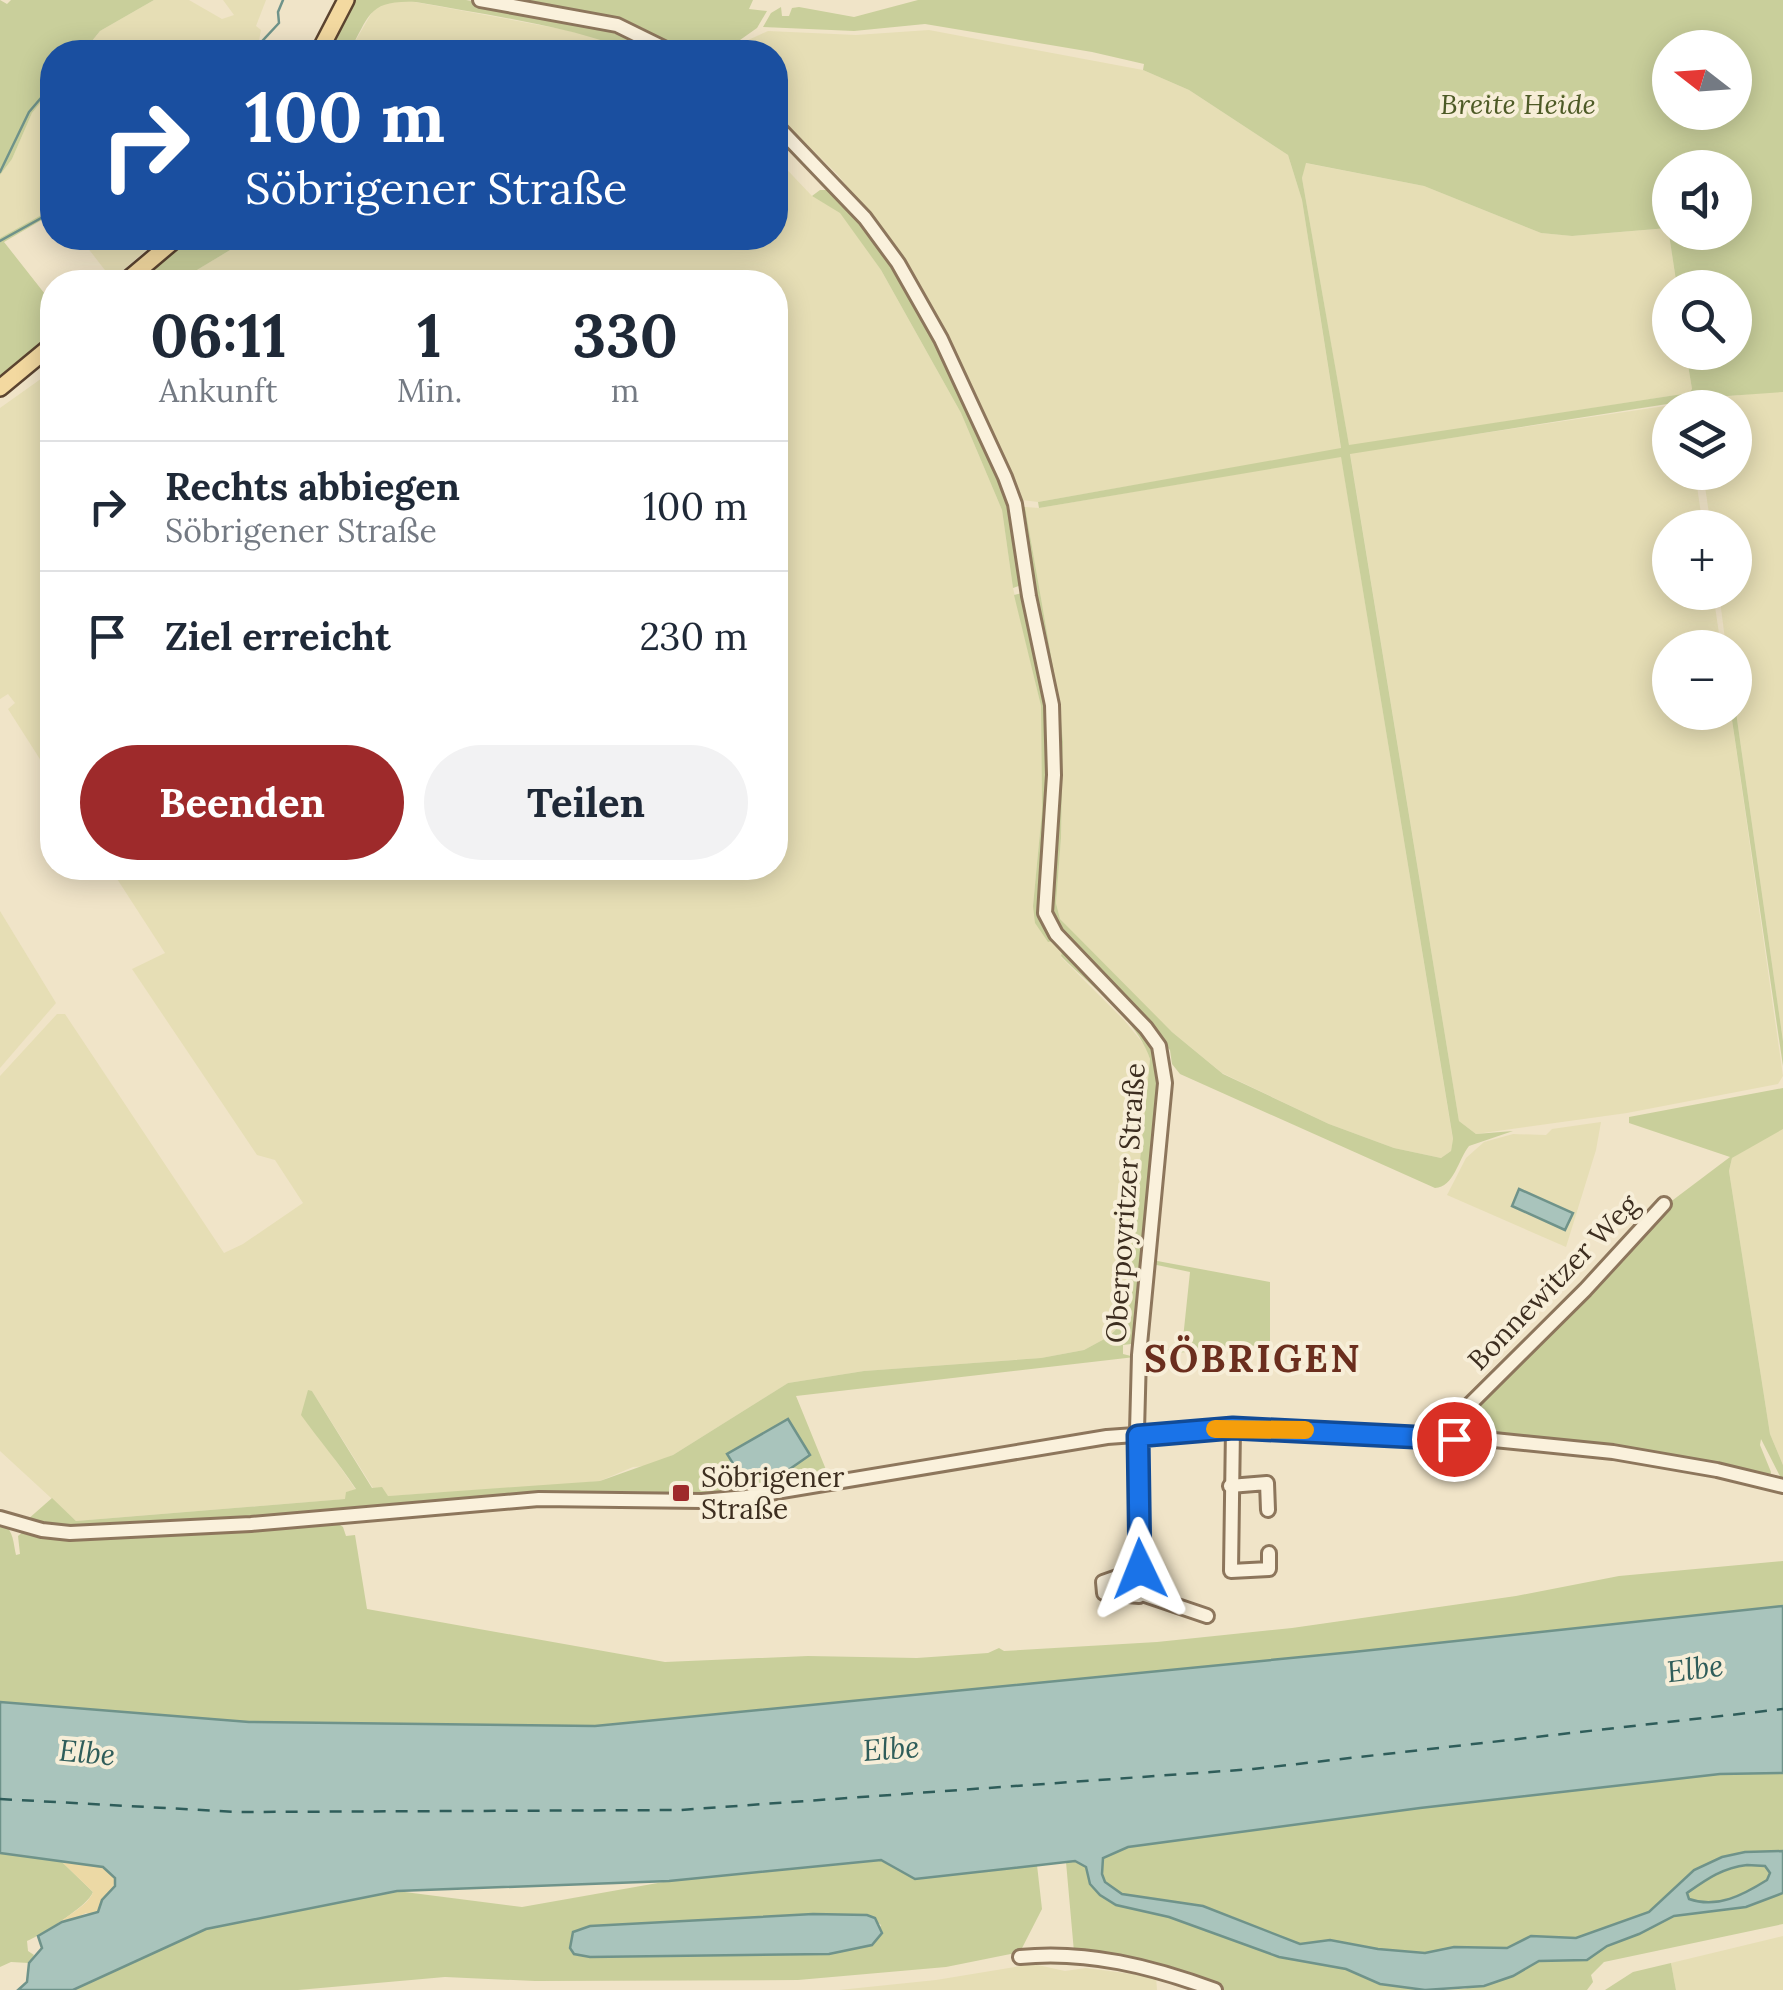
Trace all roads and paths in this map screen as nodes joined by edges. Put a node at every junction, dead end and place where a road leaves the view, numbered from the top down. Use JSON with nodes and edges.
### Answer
{"nodes":[{"id":1,"x":346,"y":0,"type":"edge"},
{"id":2,"x":480,"y":0,"type":"edge"},
{"id":3,"x":325,"y":40,"type":"edge"},
{"id":4,"x":648,"y":40,"type":"edge"},
{"id":5,"x":788,"y":138,"type":"edge"},
{"id":6,"x":163,"y":250,"type":"edge"},
{"id":7,"x":139,"y":270,"type":"edge"},
{"id":8,"x":40,"y":355,"type":"edge"},
{"id":9,"x":0,"y":388,"type":"edge"},
{"id":10,"x":1664,"y":1204,"type":"dead end"},
{"id":11,"x":1233,"y":1428,"type":"junction"},
{"id":12,"x":1138,"y":1436,"type":"junction"},
{"id":13,"x":1436,"y":1438,"type":"junction"},
{"id":14,"x":1268,"y":1464,"type":"dead end"},
{"id":15,"x":1266,"y":1483,"type":"junction"},
{"id":16,"x":1230,"y":1486,"type":"junction"},
{"id":17,"x":1783,"y":1486,"type":"edge"},
{"id":18,"x":1268,"y":1510,"type":"dead end"},
{"id":19,"x":0,"y":1518,"type":"edge"},
{"id":20,"x":1269,"y":1553,"type":"dead end"},
{"id":21,"x":1140,"y":1569,"type":"junction"},
{"id":22,"x":1142,"y":1594,"type":"junction"},
{"id":23,"x":1207,"y":1616,"type":"dead end"},
{"id":24,"x":1020,"y":1957,"type":"dead end"},
{"id":25,"x":1215,"y":1990,"type":"edge"}],
"edges":[{"from":1,"to":3,"type":"main road"},
{"from":2,"to":4,"type":"street"},
{"from":5,"to":12,"type":"street","name":"Oberpoyritzer Straße"},
{"from":6,"to":7,"type":"main road"},
{"from":8,"to":9,"type":"main road"},
{"from":10,"to":13,"type":"street","name":"Bonnewitzer Weg"},
{"from":11,"to":12,"type":"street"},
{"from":11,"to":13,"type":"street"},
{"from":11,"to":16,"type":"street"},
{"from":12,"to":19,"type":"street"},
{"from":12,"to":21,"type":"street","name":"Oberpoyritzer Straße"},
{"from":13,"to":17,"type":"street"},
{"from":14,"to":15,"type":"street"},
{"from":15,"to":16,"type":"street"},
{"from":15,"to":18,"type":"street"},
{"from":16,"to":20,"type":"street"},
{"from":21,"to":22,"type":"street","name":"Oberpoyritzer Straße"},
{"from":21,"to":22,"type":"street"},
{"from":22,"to":23,"type":"street"},
{"from":24,"to":25,"type":"street"}]}
